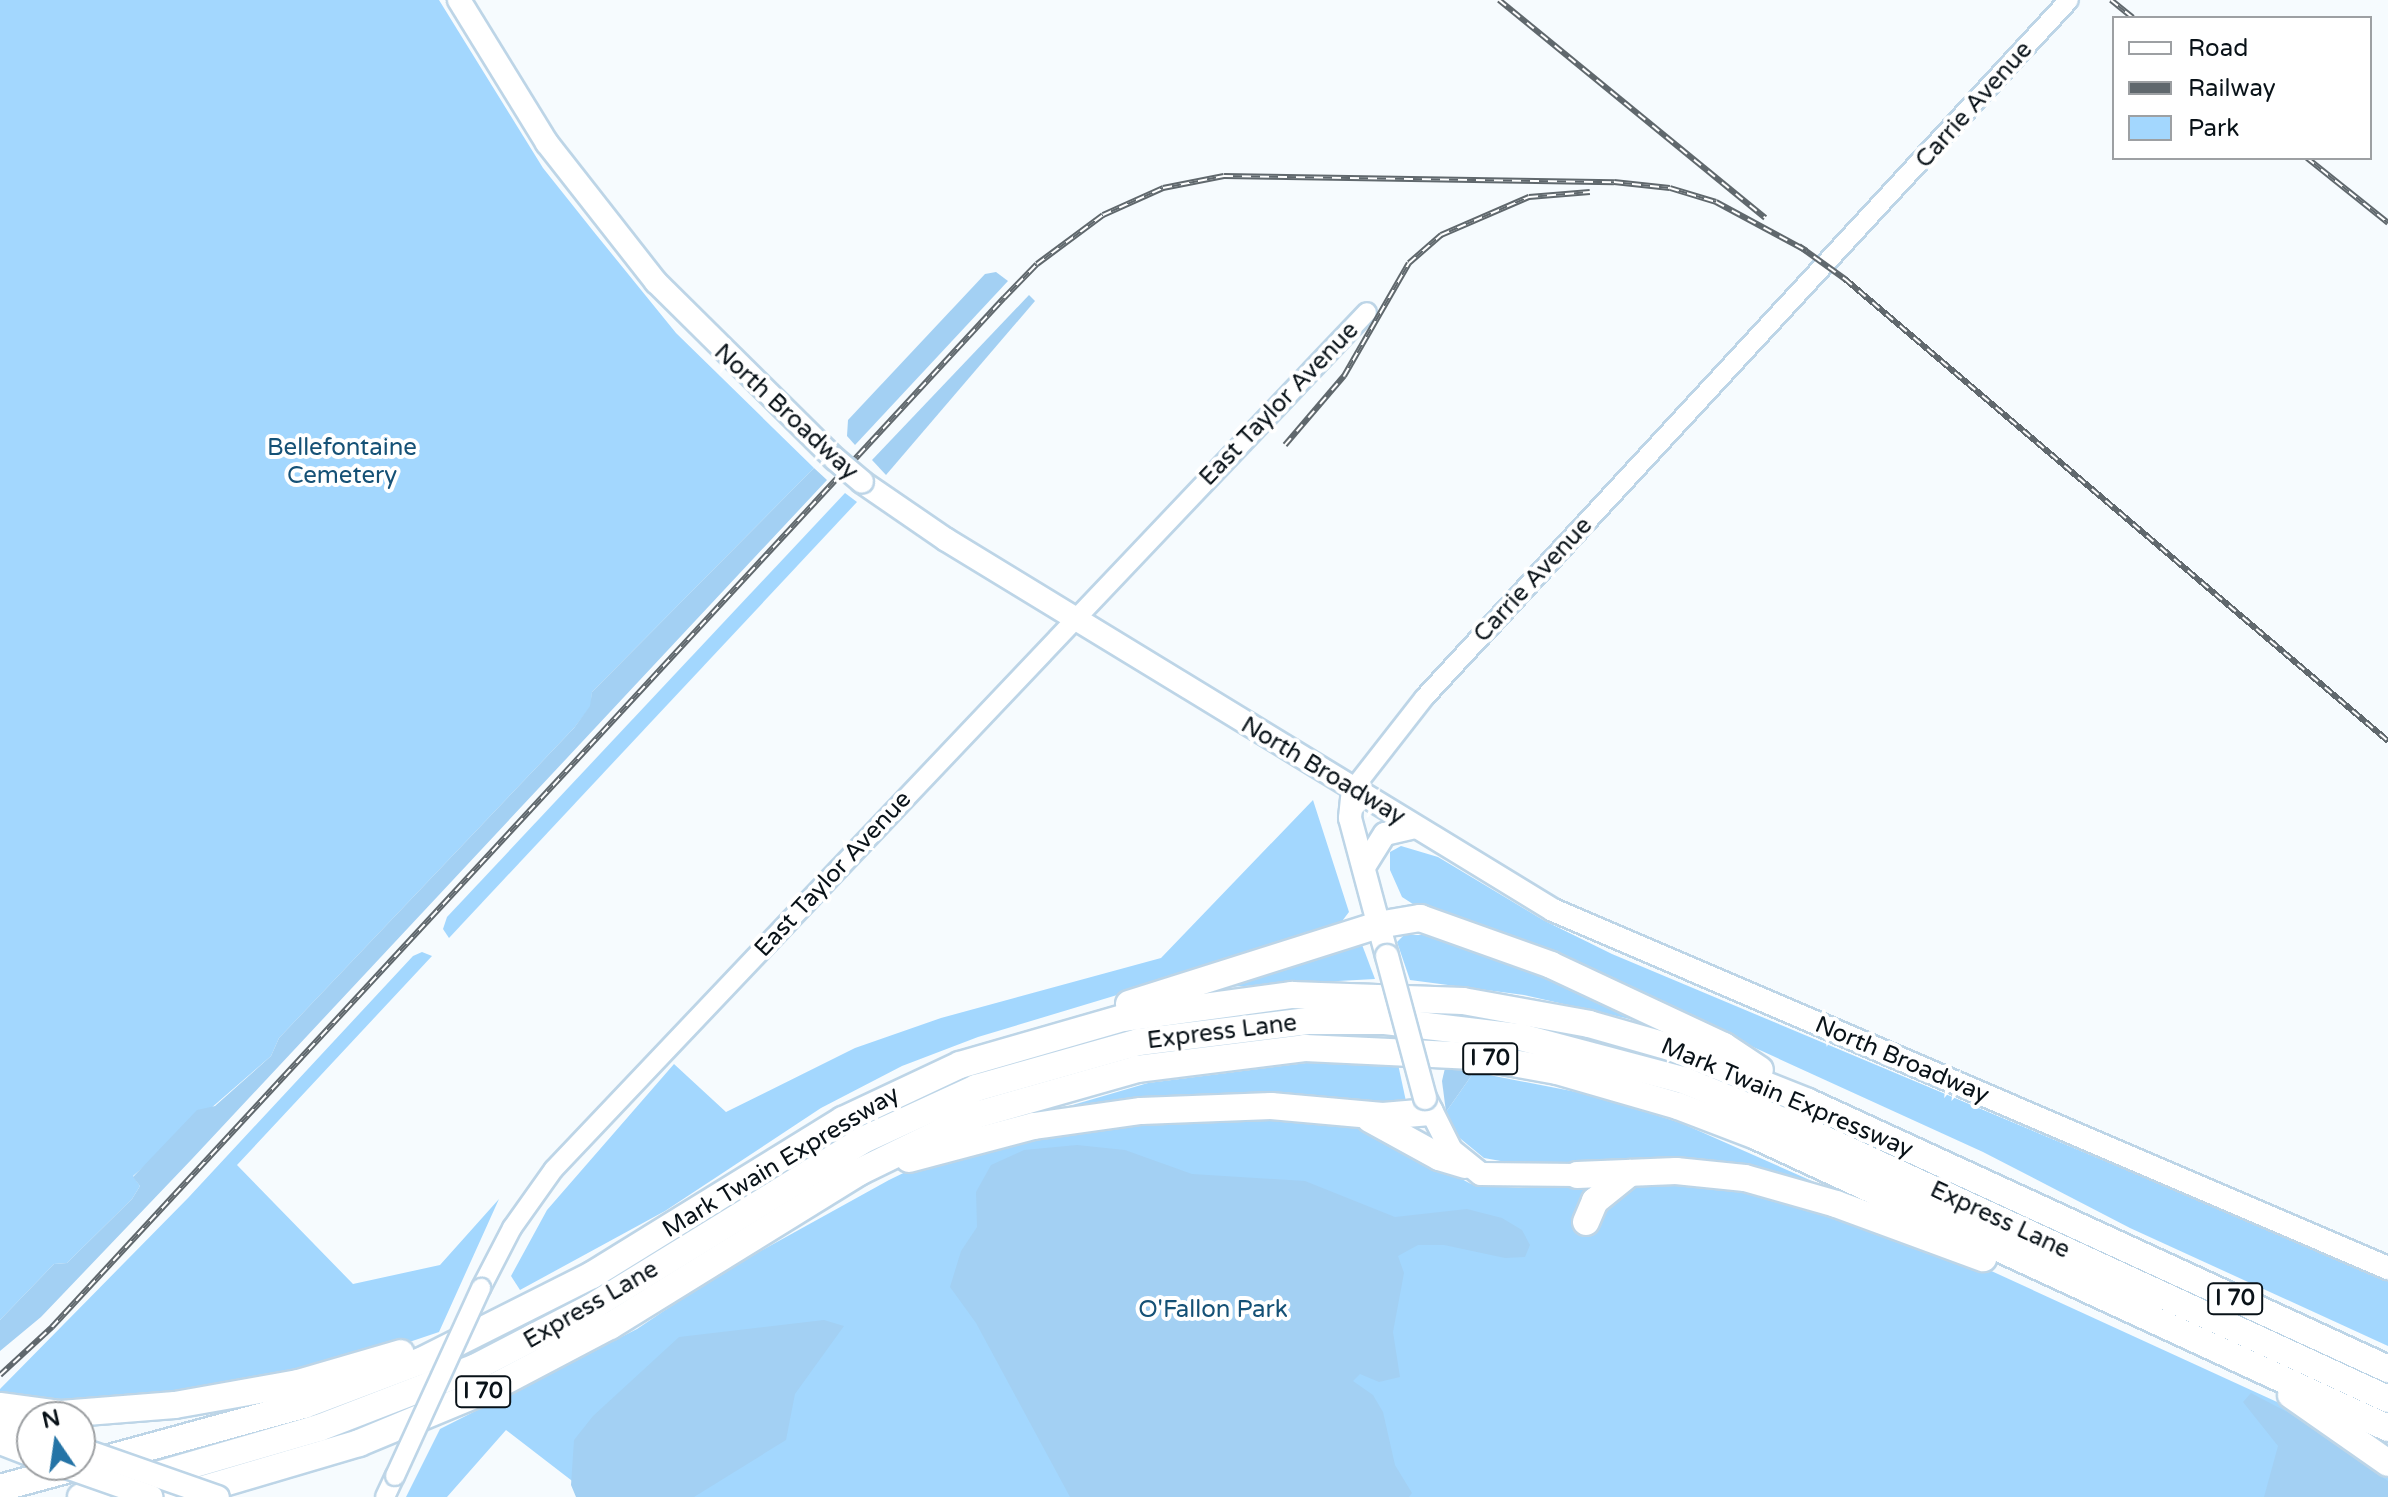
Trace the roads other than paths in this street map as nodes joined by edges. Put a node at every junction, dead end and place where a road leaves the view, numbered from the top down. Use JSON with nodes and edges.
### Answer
{"nodes":[{"id":1,"x":459,"y":0,"type":"edge"},
{"id":2,"x":2069,"y":0,"type":"edge"},
{"id":3,"x":1367,"y":312,"type":"dead end"},
{"id":4,"x":1074,"y":619,"type":"junction"},
{"id":5,"x":1353,"y":789,"type":"junction"},
{"id":6,"x":1415,"y":827,"type":"junction"},
{"id":7,"x":1364,"y":867,"type":"junction"},
{"id":8,"x":1378,"y":925,"type":"junction"},
{"id":9,"x":1041,"y":1039,"type":"junction"},
{"id":10,"x":1808,"y":1102,"type":"junction"},
{"id":11,"x":1428,"y":1105,"type":"junction"},
{"id":12,"x":1355,"y":1114,"type":"junction"},
{"id":13,"x":1465,"y":1165,"type":"junction"},
{"id":14,"x":859,"y":1172,"type":"junction"},
{"id":15,"x":1633,"y":1172,"type":"junction"},
{"id":16,"x":1577,"y":1175,"type":"joint"},
{"id":17,"x":1586,"y":1222,"type":"dead end"},
{"id":18,"x":2388,"y":1268,"type":"edge"},
{"id":19,"x":2097,"y":1294,"type":"junction"},
{"id":20,"x":515,"y":1318,"type":"junction"},
{"id":21,"x":2250,"y":1364,"type":"junction"},
{"id":22,"x":2388,"y":1369,"type":"edge"},
{"id":23,"x":2388,"y":1399,"type":"edge"},
{"id":24,"x":0,"y":1406,"type":"edge"},
{"id":25,"x":0,"y":1421,"type":"edge"},
{"id":26,"x":2388,"y":1428,"type":"edge"},
{"id":27,"x":16,"y":1439,"type":"edge"},
{"id":28,"x":96,"y":1454,"type":"edge"},
{"id":29,"x":2388,"y":1463,"type":"edge"},
{"id":30,"x":96,"y":1477,"type":"edge"},
{"id":31,"x":0,"y":1488,"type":"edge"},
{"id":32,"x":390,"y":1490,"type":"edge"},
{"id":33,"x":218,"y":1491,"type":"edge"},
{"id":34,"x":81,"y":1497,"type":"edge"},
{"id":35,"x":152,"y":1497,"type":"edge"},
{"id":36,"x":176,"y":1497,"type":"edge"},
{"id":37,"x":193,"y":1497,"type":"edge"}],
"edges":[{"from":1,"to":4,"type":"main road","name":"North Broadway","bridge":true},
{"from":2,"to":5,"type":"street","name":"Carrie Avenue"},
{"from":3,"to":4,"type":"street","name":"East Taylor Avenue"},
{"from":4,"to":5,"type":"main road","name":"North Broadway"},
{"from":4,"to":32,"type":"street","name":"East Taylor Avenue","bridge":true},
{"from":5,"to":6,"type":"main road","name":"North Broadway"},
{"from":5,"to":7,"type":"main road"},
{"from":6,"to":7,"type":"main road"},
{"from":6,"to":18,"type":"main road","name":"North Broadway"},
{"from":7,"to":8,"type":"main road"},
{"from":8,"to":9,"type":"highway"},
{"from":8,"to":10,"type":"highway"},
{"from":8,"to":11,"type":"main road","bridge":true},
{"from":9,"to":10,"type":"highway","name":"Mark Twain Expressway","number":"I 70"},
{"from":9,"to":20,"type":"highway","name":"Mark Twain Expressway","number":"I 70"},
{"from":10,"to":22,"type":"highway","name":"Mark Twain Expressway","number":"I 70"},
{"from":11,"to":12,"type":"highway"},
{"from":11,"to":13,"type":"main road"},
{"from":12,"to":13,"type":"highway"},
{"from":12,"to":14,"type":"highway"},
{"from":13,"to":16,"type":"main road"},
{"from":14,"to":19,"type":"highway","name":"Mark Twain Expressway","number":"I 70"},
{"from":14,"to":33,"type":"highway","name":"Mark Twain Expressway","number":"I 70"},
{"from":15,"to":16,"type":"highway"},
{"from":15,"to":17,"type":"highway"},
{"from":15,"to":19,"type":"highway"},
{"from":19,"to":21,"type":"highway","name":"Mark Twain Expressway","number":"I 70"},
{"from":20,"to":24,"type":"highway"},
{"from":20,"to":31,"type":"highway","name":"Mark Twain Expressway","number":"I 70"},
{"from":21,"to":26,"type":"highway","name":"Mark Twain Expressway","number":"I 70"},
{"from":21,"to":29,"type":"highway"},
{"from":23,"to":34,"type":"highway","name":"Express Lane"},
{"from":25,"to":27,"type":"main road"},
{"from":28,"to":33,"type":"main road","bridge":true},
{"from":30,"to":35,"type":"main road","bridge":true},
{"from":33,"to":36,"type":"highway","name":"Mark Twain Expressway","number":"I 70"},
{"from":33,"to":37,"type":"highway"}]}
